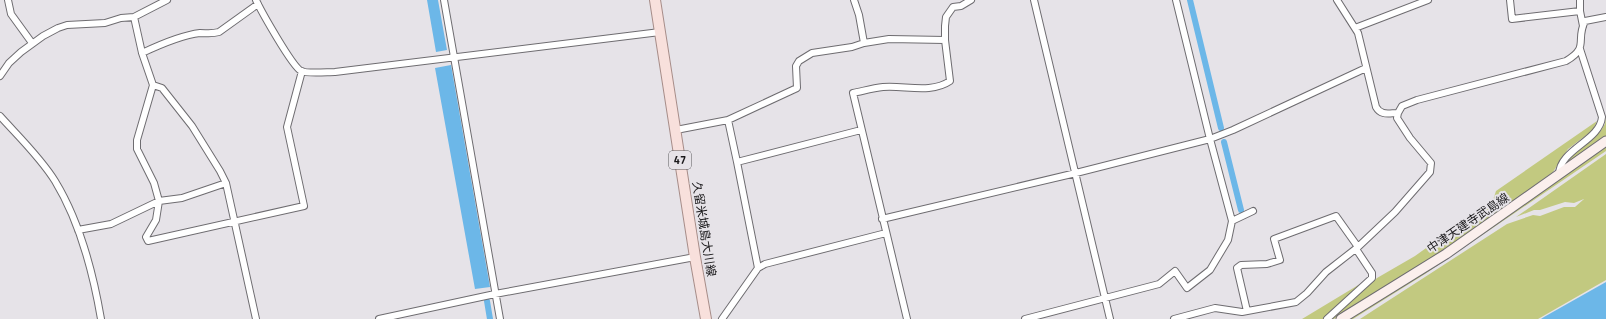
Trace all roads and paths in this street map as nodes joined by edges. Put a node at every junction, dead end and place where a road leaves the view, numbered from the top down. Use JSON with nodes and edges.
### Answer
{"nodes":[{"id":1,"x":8,"y":0,"type":"edge"},
{"id":2,"x":167,"y":0,"type":"edge"},
{"id":3,"x":444,"y":0,"type":"edge"},
{"id":4,"x":655,"y":0,"type":"edge"},
{"id":5,"x":854,"y":0,"type":"edge"},
{"id":6,"x":971,"y":0,"type":"edge"},
{"id":7,"x":1034,"y":0,"type":"edge"},
{"id":8,"x":1176,"y":0,"type":"edge"},
{"id":9,"x":1337,"y":0,"type":"edge"},
{"id":10,"x":1428,"y":0,"type":"edge"},
{"id":11,"x":1510,"y":0,"type":"edge"},
{"id":12,"x":1580,"y":0,"type":"edge"},
{"id":13,"x":257,"y":2,"type":"edge"},
{"id":14,"x":1580,"y":11,"type":"junction"},
{"id":15,"x":134,"y":17,"type":"junction"},
{"id":16,"x":1606,"y":17,"type":"edge"},
{"id":17,"x":1583,"y":26,"type":"junction"},
{"id":18,"x":1355,"y":28,"type":"junction"},
{"id":19,"x":660,"y":32,"type":"junction"},
{"id":20,"x":945,"y":40,"type":"junction"},
{"id":21,"x":32,"y":43,"type":"junction"},
{"id":22,"x":864,"y":43,"type":"junction"},
{"id":23,"x":1580,"y":49,"type":"junction"},
{"id":24,"x":142,"y":52,"type":"junction"},
{"id":25,"x":454,"y":58,"type":"junction"},
{"id":26,"x":1366,"y":68,"type":"junction"},
{"id":27,"x":302,"y":71,"type":"junction"},
{"id":28,"x":0,"y":76,"type":"edge"},
{"id":29,"x":153,"y":85,"type":"junction"},
{"id":30,"x":1398,"y":113,"type":"junction"},
{"id":31,"x":0,"y":116,"type":"edge"},
{"id":32,"x":728,"y":120,"type":"junction"},
{"id":33,"x":676,"y":130,"type":"junction"},
{"id":34,"x":861,"y":130,"type":"junction"},
{"id":35,"x":1210,"y":139,"type":"junction"},
{"id":36,"x":1606,"y":142,"type":"edge"},
{"id":37,"x":736,"y":162,"type":"junction"},
{"id":38,"x":1076,"y":174,"type":"junction"},
{"id":39,"x":1559,"y":174,"type":"junction"},
{"id":40,"x":226,"y":183,"type":"junction"},
{"id":41,"x":159,"y":201,"type":"junction"},
{"id":42,"x":1253,"y":211,"type":"dead end"},
{"id":43,"x":882,"y":219,"type":"junction"},
{"id":44,"x":1232,"y":221,"type":"junction"},
{"id":45,"x":235,"y":222,"type":"junction"},
{"id":46,"x":78,"y":230,"type":"junction"},
{"id":47,"x":886,"y":233,"type":"junction"},
{"id":48,"x":1357,"y":248,"type":"junction"},
{"id":49,"x":695,"y":257,"type":"junction"},
{"id":50,"x":758,"y":268,"type":"junction"},
{"id":51,"x":495,"y":294,"type":"junction"},
{"id":52,"x":1105,"y":298,"type":"junction"},
{"id":53,"x":1248,"y":311,"type":"junction"},
{"id":54,"x":101,"y":319,"type":"edge"},
{"id":55,"x":256,"y":319,"type":"edge"},
{"id":56,"x":379,"y":319,"type":"edge"},
{"id":57,"x":500,"y":319,"type":"edge"},
{"id":58,"x":706,"y":319,"type":"edge"},
{"id":59,"x":722,"y":319,"type":"edge"},
{"id":60,"x":907,"y":319,"type":"edge"},
{"id":61,"x":1025,"y":319,"type":"edge"},
{"id":62,"x":1110,"y":319,"type":"edge"},
{"id":63,"x":1174,"y":319,"type":"edge"},
{"id":64,"x":1327,"y":319,"type":"edge"},
{"id":65,"x":1341,"y":319,"type":"edge"}],
"edges":[{"from":1,"to":21,"type":"street"},
{"from":2,"to":15,"type":"street"},
{"from":3,"to":25,"type":"street"},
{"from":4,"to":19,"type":"main road","name":"久留米城島大川線","number":"47"},
{"from":5,"to":22,"type":"street"},
{"from":6,"to":20,"type":"street"},
{"from":7,"to":38,"type":"street"},
{"from":8,"to":35,"type":"street"},
{"from":9,"to":18,"type":"street"},
{"from":10,"to":18,"type":"street"},
{"from":11,"to":14,"type":"street"},
{"from":12,"to":14,"type":"street"},
{"from":13,"to":24,"type":"street"},
{"from":13,"to":27,"type":"street"},
{"from":14,"to":17,"type":"street"},
{"from":15,"to":21,"type":"street"},
{"from":15,"to":24,"type":"street"},
{"from":16,"to":17,"type":"street"},
{"from":17,"to":23,"type":"street"},
{"from":18,"to":26,"type":"street"},
{"from":19,"to":25,"type":"street"},
{"from":19,"to":33,"type":"main road","name":"久留米城島大川線","number":"47"},
{"from":20,"to":22,"type":"street"},
{"from":20,"to":34,"type":"street"},
{"from":21,"to":28,"type":"street"},
{"from":22,"to":32,"type":"street"},
{"from":23,"to":30,"type":"street"},
{"from":23,"to":39,"type":"street"},
{"from":24,"to":29,"type":"street"},
{"from":25,"to":27,"type":"street"},
{"from":25,"to":51,"type":"street"},
{"from":26,"to":30,"type":"street"},
{"from":26,"to":35,"type":"street"},
{"from":27,"to":45,"type":"street"},
{"from":29,"to":40,"type":"street"},
{"from":29,"to":41,"type":"street"},
{"from":30,"to":48,"type":"street"},
{"from":31,"to":46,"type":"street"},
{"from":32,"to":33,"type":"street"},
{"from":32,"to":37,"type":"street"},
{"from":33,"to":49,"type":"main road","name":"久留米城島大川線","number":"47"},
{"from":34,"to":37,"type":"street"},
{"from":34,"to":43,"type":"street"},
{"from":35,"to":38,"type":"street"},
{"from":35,"to":44,"type":"street"},
{"from":36,"to":39,"type":"main road","name":"中津天建寺武島線"},
{"from":37,"to":50,"type":"street"},
{"from":38,"to":43,"type":"street"},
{"from":38,"to":52,"type":"street"},
{"from":39,"to":65,"type":"main road","name":"中津天建寺武島線"},
{"from":40,"to":41,"type":"street"},
{"from":40,"to":45,"type":"street"},
{"from":41,"to":45,"type":"street"},
{"from":41,"to":46,"type":"street"},
{"from":42,"to":44,"type":"street"},
{"from":43,"to":47,"type":"street"},
{"from":44,"to":52,"type":"street"},
{"from":45,"to":55,"type":"street"},
{"from":46,"to":54,"type":"street"},
{"from":47,"to":50,"type":"street"},
{"from":47,"to":60,"type":"street"},
{"from":48,"to":53,"type":"street"},
{"from":48,"to":53,"type":"street"},
{"from":48,"to":64,"type":"street"},
{"from":49,"to":51,"type":"street"},
{"from":49,"to":58,"type":"main road","name":"久留米城島大川線","number":"47"},
{"from":50,"to":59,"type":"street"},
{"from":51,"to":56,"type":"street"},
{"from":51,"to":57,"type":"street"},
{"from":52,"to":61,"type":"street"},
{"from":52,"to":62,"type":"street"},
{"from":53,"to":63,"type":"street"}]}
